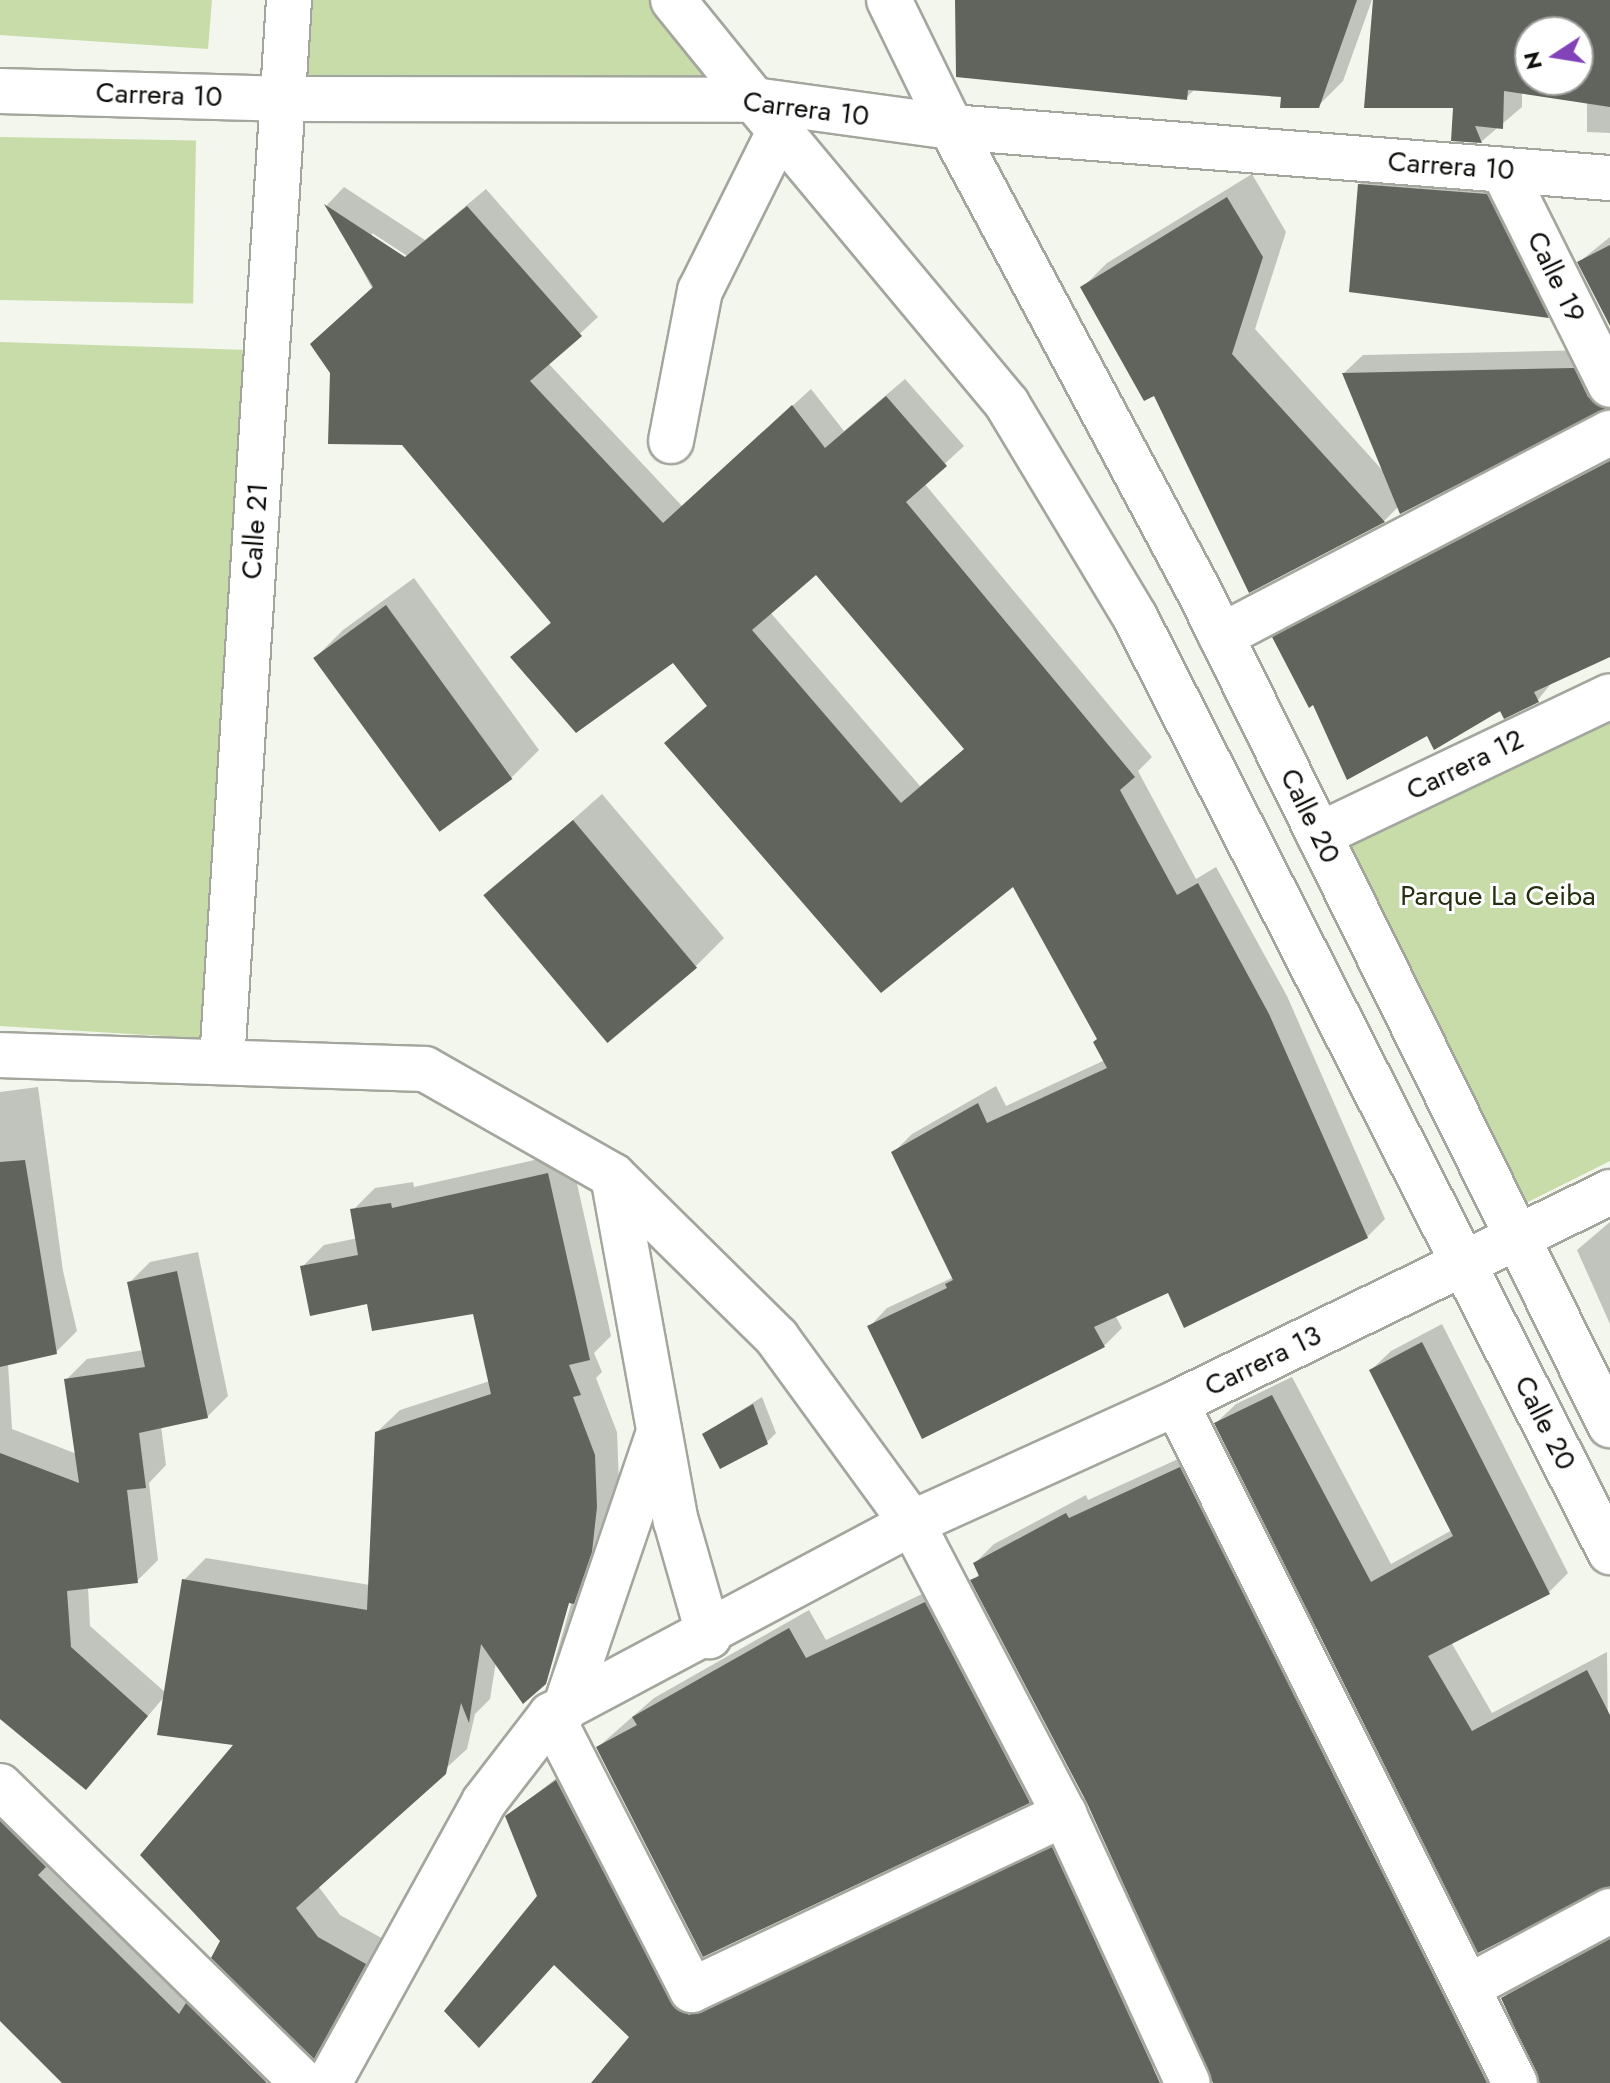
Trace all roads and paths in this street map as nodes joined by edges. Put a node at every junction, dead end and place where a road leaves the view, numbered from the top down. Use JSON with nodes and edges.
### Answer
{"nodes":[{"id":1,"x":289,"y":0,"type":"edge"},
{"id":2,"x":673,"y":0,"type":"edge"},
{"id":3,"x":889,"y":0,"type":"edge"},
{"id":4,"x":0,"y":91,"type":"edge"},
{"id":5,"x":280,"y":99,"type":"junction"},
{"id":6,"x":767,"y":115,"type":"junction"},
{"id":7,"x":951,"y":127,"type":"junction"},
{"id":8,"x":1503,"y":170,"type":"junction"},
{"id":9,"x":1610,"y":178,"type":"edge"},
{"id":10,"x":1610,"y":385,"type":"edge"},
{"id":11,"x":1610,"y":433,"type":"edge"},
{"id":12,"x":671,"y":441,"type":"dead end"},
{"id":13,"x":1221,"y":636,"type":"junction"},
{"id":14,"x":1610,"y":696,"type":"edge"},
{"id":15,"x":1319,"y":835,"type":"junction"},
{"id":16,"x":0,"y":1055,"type":"edge"},
{"id":17,"x":222,"y":1062,"type":"junction"},
{"id":18,"x":613,"y":1176,"type":"junction"},
{"id":19,"x":1610,"y":1192,"type":"edge"},
{"id":20,"x":1517,"y":1237,"type":"junction"},
{"id":21,"x":1464,"y":1263,"type":"junction"},
{"id":22,"x":1176,"y":1403,"type":"junction"},
{"id":23,"x":661,"y":1425,"type":"junction"},
{"id":24,"x":1610,"y":1425,"type":"edge"},
{"id":25,"x":912,"y":1523,"type":"junction"},
{"id":26,"x":1610,"y":1552,"type":"edge"},
{"id":27,"x":709,"y":1636,"type":"junction"},
{"id":28,"x":558,"y":1713,"type":"junction"},
{"id":29,"x":0,"y":1786,"type":"edge"},
{"id":30,"x":1064,"y":1814,"type":"junction"},
{"id":31,"x":1610,"y":1911,"type":"edge"},
{"id":32,"x":1468,"y":1987,"type":"junction"},
{"id":33,"x":303,"y":2083,"type":"edge"},
{"id":34,"x":329,"y":2083,"type":"edge"},
{"id":35,"x":1188,"y":2083,"type":"edge"},
{"id":36,"x":1515,"y":2083,"type":"edge"}],
"edges":[{"from":1,"to":5,"type":"street","name":"Calle 21"},
{"from":2,"to":6,"type":"street","name":"Calle 20"},
{"from":3,"to":7,"type":"street","name":"Calle 20"},
{"from":4,"to":5,"type":"street","name":"Carrera 10"},
{"from":5,"to":6,"type":"street","name":"Carrera 10"},
{"from":5,"to":17,"type":"street","name":"Calle 21"},
{"from":6,"to":7,"type":"street","name":"Carrera 10"},
{"from":6,"to":12,"type":"street"},
{"from":6,"to":21,"type":"street","name":"Calle 20"},
{"from":7,"to":8,"type":"street","name":"Carrera 10"},
{"from":7,"to":13,"type":"street","name":"Calle 20"},
{"from":8,"to":9,"type":"street","name":"Carrera 10"},
{"from":8,"to":10,"type":"street","name":"Calle 19"},
{"from":11,"to":13,"type":"street"},
{"from":13,"to":15,"type":"street","name":"Calle 20"},
{"from":14,"to":15,"type":"street","name":"Carrera 12"},
{"from":15,"to":20,"type":"street","name":"Calle 20"},
{"from":16,"to":17,"type":"street"},
{"from":17,"to":18,"type":"street"},
{"from":18,"to":23,"type":"street"},
{"from":18,"to":25,"type":"street"},
{"from":19,"to":20,"type":"street","name":"Carrera 13"},
{"from":20,"to":21,"type":"street","name":"Carrera 13"},
{"from":20,"to":24,"type":"street","name":"Calle 20"},
{"from":21,"to":22,"type":"street","name":"Carrera 13"},
{"from":21,"to":26,"type":"street","name":"Calle 20"},
{"from":22,"to":25,"type":"street","name":"Carrera 13"},
{"from":22,"to":32,"type":"street"},
{"from":23,"to":27,"type":"street"},
{"from":23,"to":28,"type":"street"},
{"from":25,"to":27,"type":"street","name":"Carrera 13"},
{"from":25,"to":30,"type":"street"},
{"from":27,"to":28,"type":"street","name":"Carrera 13"},
{"from":28,"to":30,"type":"street"},
{"from":28,"to":34,"type":"street"},
{"from":29,"to":33,"type":"street"},
{"from":30,"to":35,"type":"street"},
{"from":31,"to":32,"type":"street"},
{"from":32,"to":36,"type":"street"}]}
